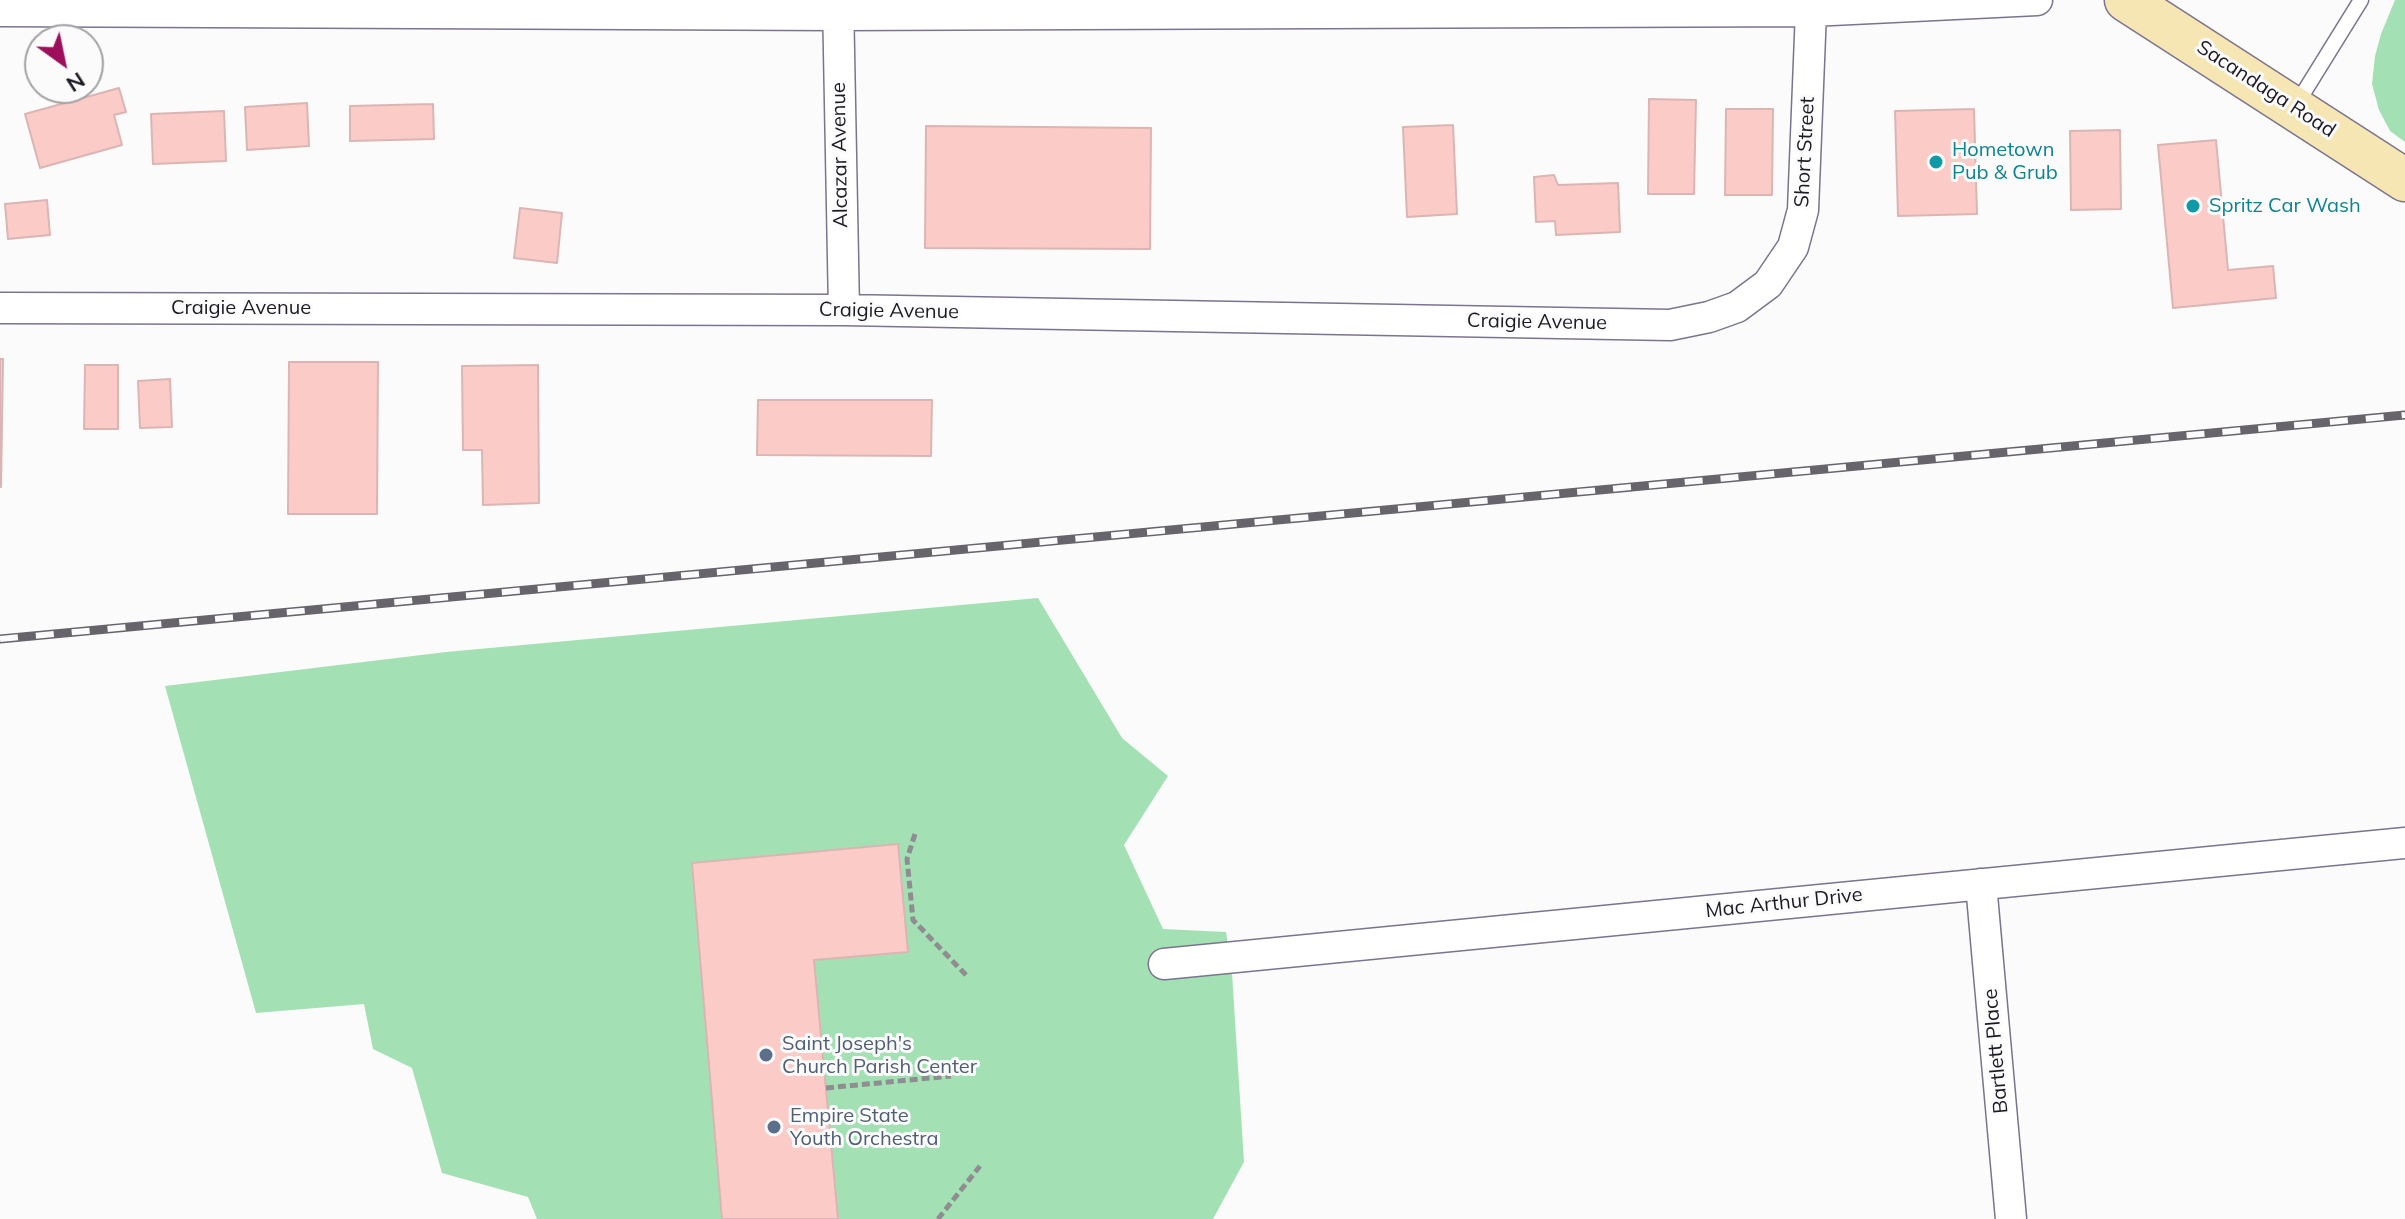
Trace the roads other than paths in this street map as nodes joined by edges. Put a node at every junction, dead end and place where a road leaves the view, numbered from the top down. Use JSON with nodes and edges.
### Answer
{"nodes":[{"id":1,"x":2037,"y":0,"type":"edge"},
{"id":2,"x":2126,"y":0,"type":"edge"},
{"id":3,"x":2361,"y":0,"type":"edge"},
{"id":4,"x":838,"y":7,"type":"edge"},
{"id":5,"x":0,"y":11,"type":"edge"},
{"id":6,"x":1811,"y":11,"type":"junction"},
{"id":7,"x":2294,"y":107,"type":"junction"},
{"id":8,"x":2405,"y":180,"type":"edge"},
{"id":9,"x":1768,"y":284,"type":"joint"},
{"id":10,"x":0,"y":308,"type":"edge"},
{"id":11,"x":844,"y":310,"type":"junction"},
{"id":12,"x":2405,"y":843,"type":"edge"},
{"id":13,"x":1981,"y":884,"type":"junction"},
{"id":14,"x":1164,"y":964,"type":"dead end"},
{"id":15,"x":2011,"y":1219,"type":"edge"}],
"edges":[{"from":1,"to":6,"type":"street"},
{"from":2,"to":7,"type":"main road","name":"Sacandaga Road"},
{"from":3,"to":7,"type":"lane"},
{"from":4,"to":5,"type":"street"},
{"from":4,"to":6,"type":"street"},
{"from":4,"to":11,"type":"street","name":"Alcazar Avenue"},
{"from":6,"to":9,"type":"street","name":"Short Street"},
{"from":7,"to":8,"type":"main road","name":"Sacandaga Road"},
{"from":9,"to":11,"type":"street","name":"Craigie Avenue"},
{"from":10,"to":11,"type":"street","name":"Craigie Avenue"},
{"from":12,"to":13,"type":"street","name":"Mac Arthur Drive"},
{"from":13,"to":14,"type":"street","name":"Mac Arthur Drive"},
{"from":13,"to":15,"type":"street","name":"Bartlett Place"}]}
